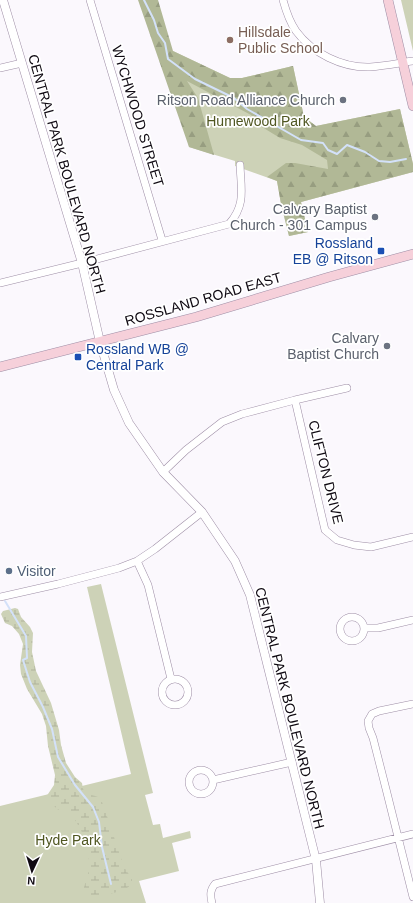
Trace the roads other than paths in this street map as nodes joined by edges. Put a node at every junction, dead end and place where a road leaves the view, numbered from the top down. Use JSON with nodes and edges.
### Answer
{"nodes":[{"id":1,"x":2,"y":0,"type":"edge"},
{"id":2,"x":90,"y":0,"type":"edge"},
{"id":3,"x":283,"y":0,"type":"edge"},
{"id":4,"x":388,"y":0,"type":"edge"},
{"id":5,"x":413,"y":61,"type":"edge"},
{"id":6,"x":22,"y":63,"type":"junction"},
{"id":7,"x":403,"y":63,"type":"junction"},
{"id":8,"x":0,"y":68,"type":"edge"},
{"id":9,"x":413,"y":106,"type":"edge"},
{"id":10,"x":240,"y":166,"type":"dead end"},
{"id":11,"x":162,"y":240,"type":"junction"},
{"id":12,"x":413,"y":254,"type":"edge"},
{"id":13,"x":82,"y":263,"type":"junction"},
{"id":14,"x":0,"y":283,"type":"edge"},
{"id":15,"x":100,"y":342,"type":"junction"},
{"id":16,"x":0,"y":367,"type":"edge"},
{"id":17,"x":347,"y":388,"type":"dead end"},
{"id":18,"x":295,"y":400,"type":"junction"},
{"id":19,"x":163,"y":472,"type":"junction"},
{"id":20,"x":202,"y":512,"type":"junction"},
{"id":21,"x":413,"y":537,"type":"edge"},
{"id":22,"x":137,"y":561,"type":"junction"},
{"id":23,"x":0,"y":597,"type":"edge"},
{"id":24,"x":413,"y":620,"type":"edge"},
{"id":25,"x":366,"y":628,"type":"dead end"},
{"id":26,"x":171,"y":679,"type":"dead end"},
{"id":27,"x":413,"y":704,"type":"edge"},
{"id":28,"x":292,"y":762,"type":"junction"},
{"id":29,"x":213,"y":780,"type":"dead end"},
{"id":30,"x":413,"y":834,"type":"edge"},
{"id":31,"x":398,"y":837,"type":"junction"},
{"id":32,"x":316,"y":860,"type":"junction"},
{"id":33,"x":413,"y":897,"type":"edge"},
{"id":34,"x":212,"y":903,"type":"edge"},
{"id":35,"x":320,"y":903,"type":"edge"}],
"edges":[{"from":1,"to":6,"type":"street","name":"CENTRAL PARK BOULEVARD NORTH"},
{"from":2,"to":11,"type":"street","name":"WYCHWOOD STREET"},
{"from":3,"to":7,"type":"street"},
{"from":4,"to":7,"type":"main road"},
{"from":5,"to":7,"type":"street"},
{"from":6,"to":8,"type":"street"},
{"from":6,"to":13,"type":"street","name":"CENTRAL PARK BOULEVARD NORTH"},
{"from":7,"to":9,"type":"main road"},
{"from":10,"to":11,"type":"street"},
{"from":11,"to":13,"type":"street"},
{"from":12,"to":15,"type":"main road","name":"ROSSLAND ROAD EAST"},
{"from":13,"to":14,"type":"street"},
{"from":13,"to":15,"type":"street","name":"CENTRAL PARK BOULEVARD NORTH"},
{"from":15,"to":16,"type":"main road","name":"ROSSLAND ROAD EAST"},
{"from":15,"to":19,"type":"street","name":"CENTRAL PARK BOULEVARD NORTH"},
{"from":17,"to":18,"type":"street"},
{"from":18,"to":19,"type":"street"},
{"from":18,"to":21,"type":"street","name":"CLIFTON DRIVE"},
{"from":19,"to":20,"type":"street","name":"CENTRAL PARK BOULEVARD NORTH"},
{"from":20,"to":22,"type":"street"},
{"from":20,"to":28,"type":"street","name":"CENTRAL PARK BOULEVARD NORTH"},
{"from":22,"to":23,"type":"street"},
{"from":22,"to":26,"type":"street"},
{"from":24,"to":25,"type":"street"},
{"from":27,"to":31,"type":"street"},
{"from":28,"to":29,"type":"street"},
{"from":28,"to":32,"type":"street","name":"CENTRAL PARK BOULEVARD NORTH"},
{"from":30,"to":31,"type":"street"},
{"from":31,"to":32,"type":"street"},
{"from":31,"to":33,"type":"street"},
{"from":32,"to":34,"type":"street"},
{"from":32,"to":35,"type":"street","name":"CENTRAL PARK BOULEVARD NORTH"}]}
